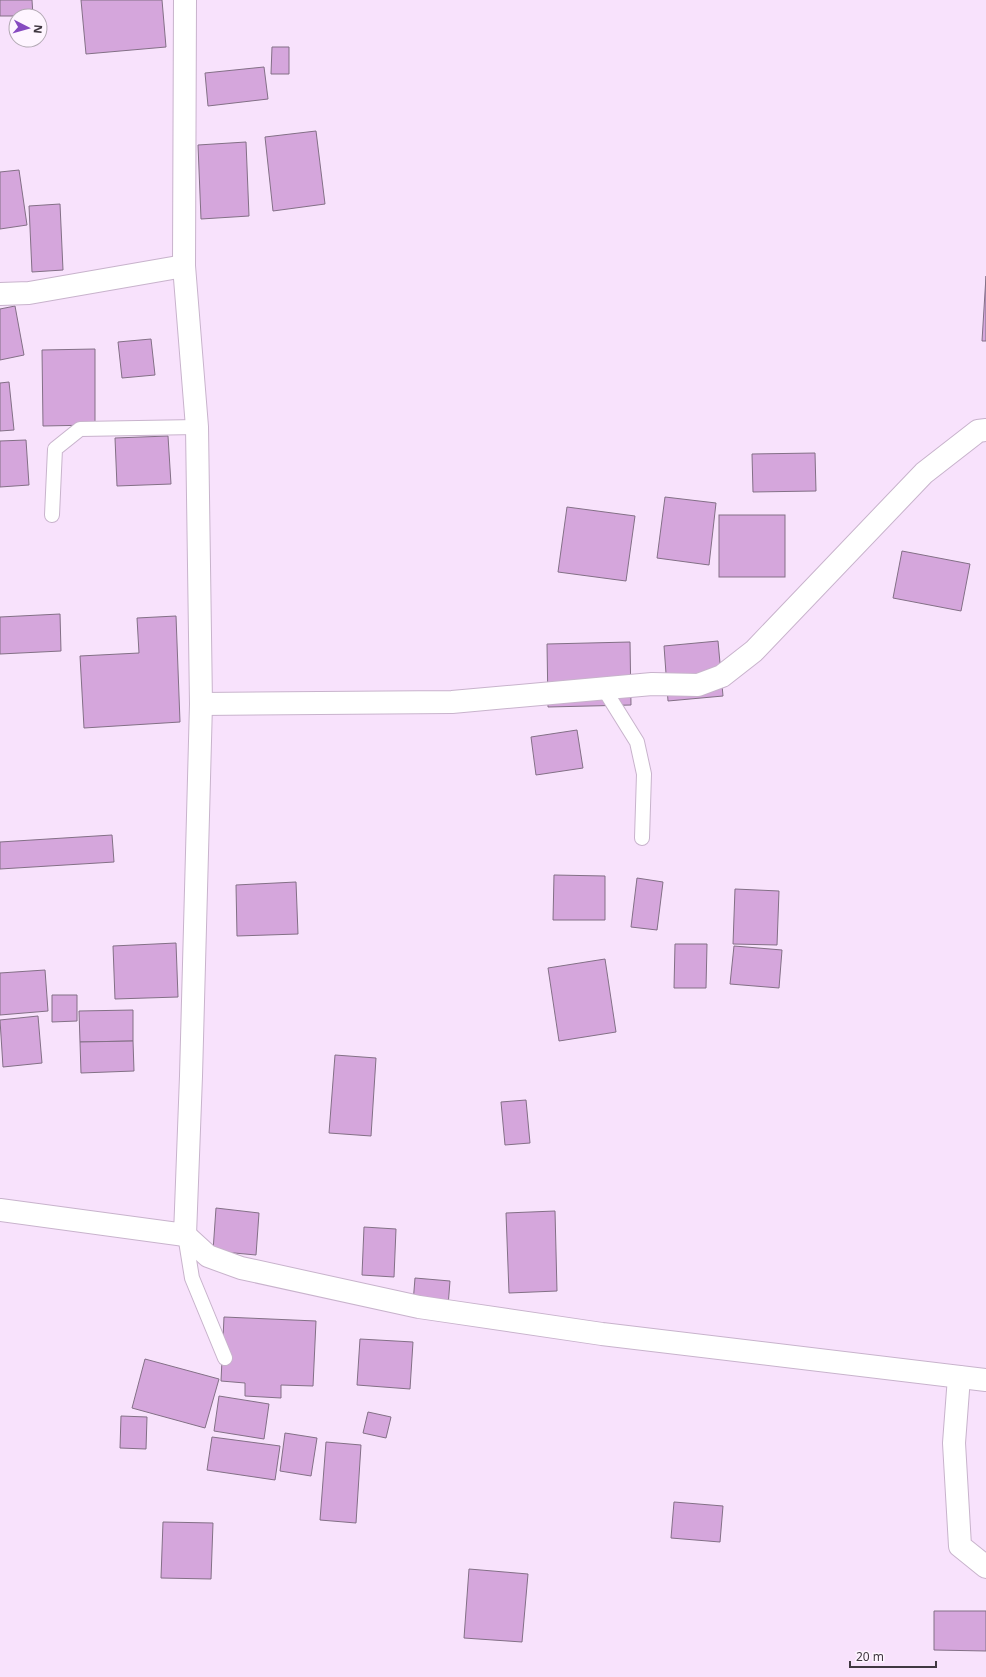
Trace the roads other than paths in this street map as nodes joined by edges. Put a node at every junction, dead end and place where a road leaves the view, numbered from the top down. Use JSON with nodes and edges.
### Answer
{"nodes":[{"id":1,"x":185,"y":0,"type":"edge"},
{"id":2,"x":184,"y":266,"type":"junction"},
{"id":3,"x":0,"y":294,"type":"edge"},
{"id":4,"x":197,"y":427,"type":"junction"},
{"id":5,"x":986,"y":430,"type":"edge"},
{"id":6,"x":52,"y":516,"type":"dead end"},
{"id":7,"x":604,"y":689,"type":"junction"},
{"id":8,"x":201,"y":704,"type":"junction"},
{"id":9,"x":642,"y":838,"type":"dead end"},
{"id":10,"x":0,"y":1210,"type":"edge"},
{"id":11,"x":185,"y":1236,"type":"junction"},
{"id":12,"x":225,"y":1358,"type":"dead end"},
{"id":13,"x":959,"y":1377,"type":"junction"},
{"id":14,"x":986,"y":1380,"type":"edge"},
{"id":15,"x":986,"y":1567,"type":"edge"}],
"edges":[{"from":1,"to":2,"type":"street"},
{"from":2,"to":3,"type":"street"},
{"from":2,"to":4,"type":"street"},
{"from":4,"to":6,"type":"lane"},
{"from":4,"to":8,"type":"street"},
{"from":5,"to":7,"type":"street"},
{"from":7,"to":8,"type":"street"},
{"from":7,"to":9,"type":"lane"},
{"from":8,"to":11,"type":"street"},
{"from":10,"to":11,"type":"street"},
{"from":11,"to":12,"type":"lane"},
{"from":11,"to":13,"type":"street"},
{"from":13,"to":14,"type":"street"},
{"from":13,"to":15,"type":"street"}]}
